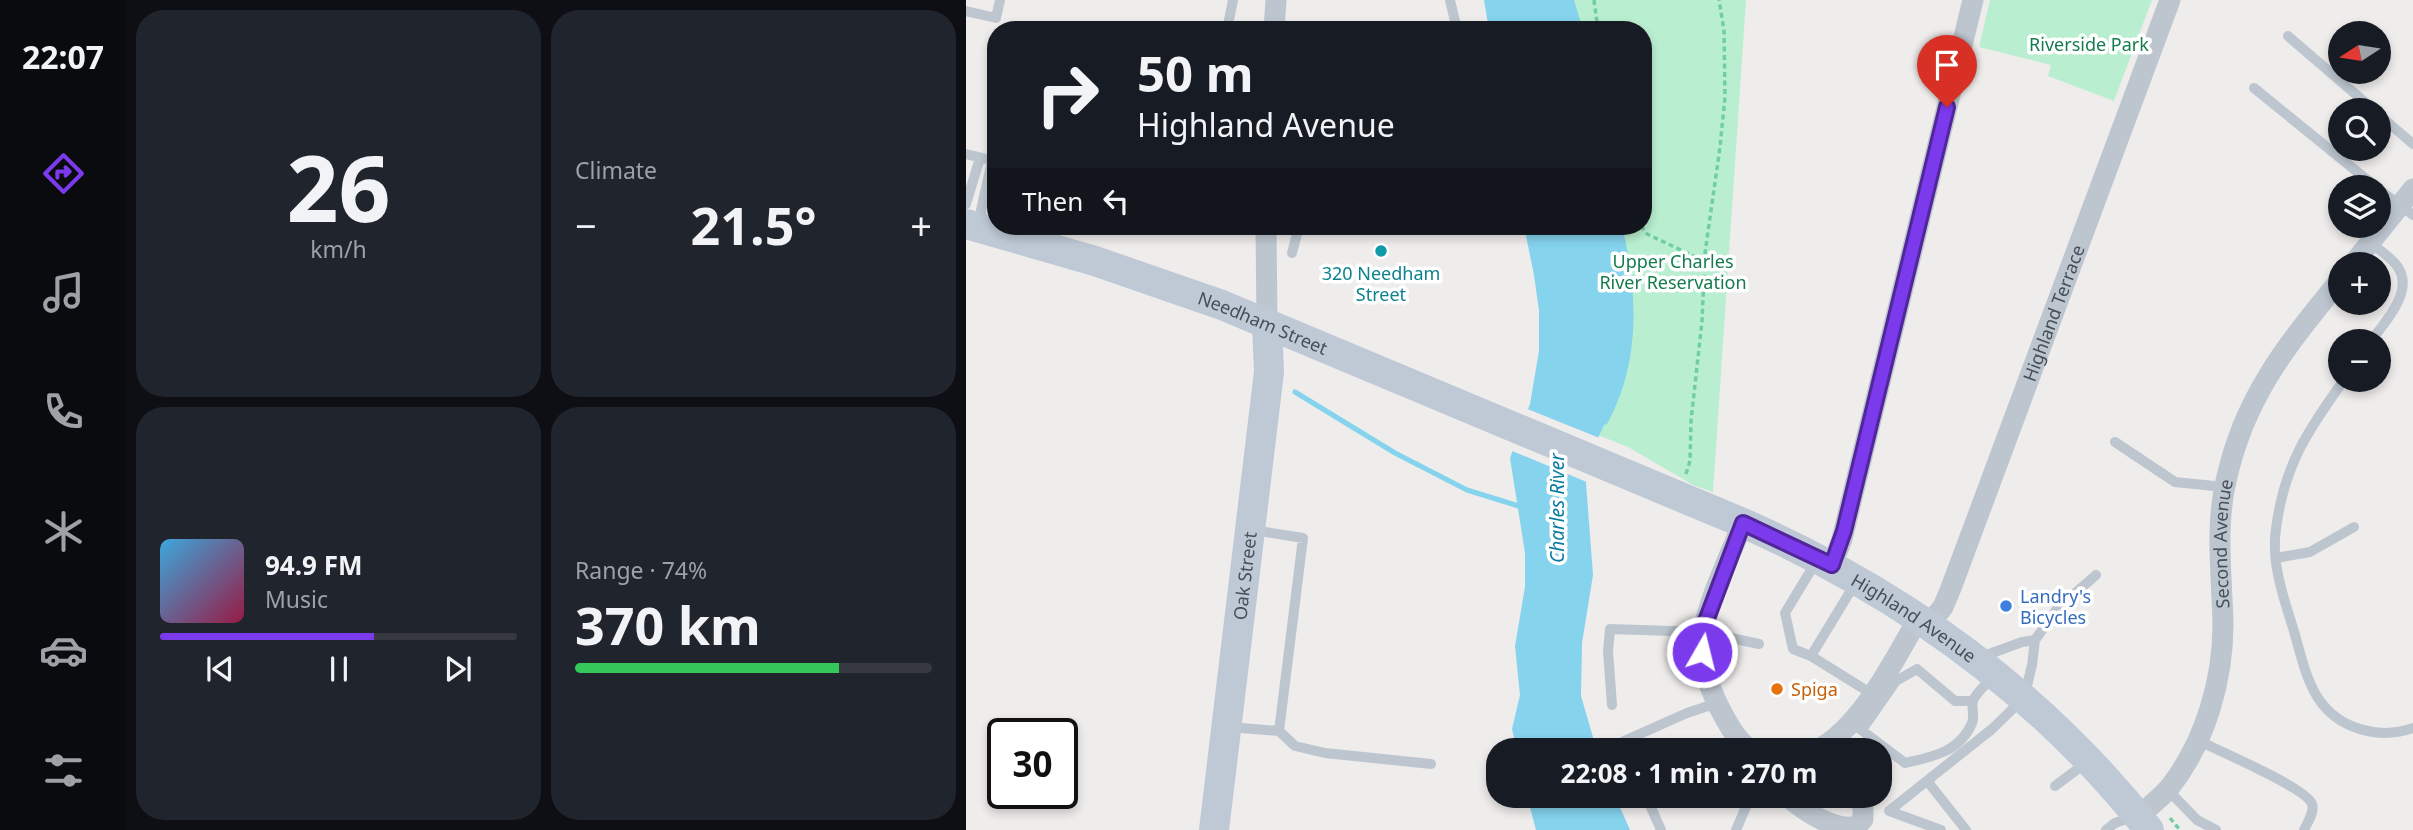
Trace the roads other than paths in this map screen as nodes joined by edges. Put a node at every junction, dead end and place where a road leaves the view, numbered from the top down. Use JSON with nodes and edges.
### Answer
{"nodes":[{"id":1,"x":1000,"y":0,"type":"edge"},
{"id":2,"x":1233,"y":0,"type":"edge"},
{"id":3,"x":1276,"y":0,"type":"edge"},
{"id":4,"x":1450,"y":0,"type":"edge"},
{"id":5,"x":1973,"y":0,"type":"edge"},
{"id":6,"x":2170,"y":0,"type":"edge"},
{"id":7,"x":966,"y":11,"type":"edge"},
{"id":8,"x":1229,"y":21,"type":"edge"},
{"id":9,"x":1275,"y":21,"type":"edge"},
{"id":10,"x":1455,"y":21,"type":"edge"},
{"id":11,"x":2288,"y":36,"type":"dead end"},
{"id":12,"x":2254,"y":88,"type":"dead end"},
{"id":13,"x":2360,"y":98,"type":"edge"},
{"id":14,"x":2391,"y":125,"type":"edge"},
{"id":15,"x":2413,"y":144,"type":"edge"},
{"id":16,"x":966,"y":154,"type":"edge"},
{"id":17,"x":987,"y":159,"type":"edge"},
{"id":18,"x":987,"y":167,"type":"edge"},
{"id":19,"x":987,"y":172,"type":"edge"},
{"id":20,"x":2361,"y":175,"type":"edge"},
{"id":21,"x":2413,"y":189,"type":"edge"},
{"id":22,"x":2391,"y":199,"type":"edge"},
{"id":23,"x":2406,"y":211,"type":"edge"},
{"id":24,"x":971,"y":219,"type":"edge"},
{"id":25,"x":1019,"y":235,"type":"edge"},
{"id":26,"x":1266,"y":235,"type":"edge"},
{"id":27,"x":1297,"y":235,"type":"edge"},
{"id":28,"x":2371,"y":243,"type":"junction"},
{"id":29,"x":2363,"y":252,"type":"edge"},
{"id":30,"x":1292,"y":253,"type":"dead end"},
{"id":31,"x":2328,"y":295,"type":"edge"},
{"id":32,"x":1267,"y":323,"type":"junction"},
{"id":33,"x":2379,"y":329,"type":"edge"},
{"id":34,"x":2335,"y":392,"type":"edge"},
{"id":35,"x":2115,"y":442,"type":"dead end"},
{"id":36,"x":1552,"y":443,"type":"joint"},
{"id":37,"x":2224,"y":486,"type":"junction"},
{"id":38,"x":1743,"y":523,"type":"junction"},
{"id":39,"x":2354,"y":527,"type":"dead end"},
{"id":40,"x":1250,"y":530,"type":"junction"},
{"id":41,"x":2276,"y":558,"type":"junction"},
{"id":42,"x":1836,"y":567,"type":"junction"},
{"id":43,"x":2096,"y":575,"type":"dead end"},
{"id":44,"x":1924,"y":620,"type":"junction"},
{"id":45,"x":1703,"y":632,"type":"junction"},
{"id":46,"x":2035,"y":640,"type":"junction"},
{"id":47,"x":1759,"y":644,"type":"dead end"},
{"id":48,"x":1811,"y":656,"type":"junction"},
{"id":49,"x":1986,"y":666,"type":"junction"},
{"id":50,"x":1872,"y":694,"type":"junction"},
{"id":51,"x":2024,"y":698,"type":"junction"},
{"id":52,"x":1973,"y":701,"type":"junction"},
{"id":53,"x":1717,"y":703,"type":"junction"},
{"id":54,"x":1612,"y":705,"type":"dead end"},
{"id":55,"x":1226,"y":727,"type":"junction"},
{"id":56,"x":1857,"y":727,"type":"junction"},
{"id":57,"x":2413,"y":728,"type":"edge"},
{"id":58,"x":1279,"y":731,"type":"junction"},
{"id":59,"x":1631,"y":738,"type":"edge"},
{"id":60,"x":1738,"y":738,"type":"edge"},
{"id":61,"x":1835,"y":738,"type":"edge"},
{"id":62,"x":2197,"y":740,"type":"junction"},
{"id":63,"x":2090,"y":760,"type":"junction"},
{"id":64,"x":1432,"y":764,"type":"dead end"},
{"id":65,"x":1928,"y":782,"type":"junction"},
{"id":66,"x":2055,"y":786,"type":"dead end"},
{"id":67,"x":2168,"y":790,"type":"junction"},
{"id":68,"x":1651,"y":808,"type":"edge"},
{"id":69,"x":1746,"y":808,"type":"edge"},
{"id":70,"x":1803,"y":808,"type":"edge"},
{"id":71,"x":1862,"y":808,"type":"edge"},
{"id":72,"x":2140,"y":825,"type":"edge"},
{"id":73,"x":1833,"y":828,"type":"edge"},
{"id":74,"x":1214,"y":830,"type":"edge"},
{"id":75,"x":1661,"y":830,"type":"edge"},
{"id":76,"x":1736,"y":830,"type":"edge"},
{"id":77,"x":1941,"y":830,"type":"edge"},
{"id":78,"x":1966,"y":830,"type":"edge"},
{"id":79,"x":2106,"y":830,"type":"edge"},
{"id":80,"x":2216,"y":830,"type":"edge"},
{"id":81,"x":2304,"y":830,"type":"edge"}],
"edges":[{"from":1,"to":7,"type":"lane"},
{"from":2,"to":8,"type":"lane"},
{"from":3,"to":9,"type":"street"},
{"from":4,"to":10,"type":"lane"},
{"from":5,"to":42,"type":"street"},
{"from":6,"to":44,"type":"street","name":"Highland Terrace"},
{"from":11,"to":13,"type":"lane"},
{"from":12,"to":20,"type":"lane"},
{"from":14,"to":15,"type":"lane"},
{"from":16,"to":17,"type":"lane"},
{"from":18,"to":24,"type":"lane"},
{"from":19,"to":24,"type":"lane"},
{"from":21,"to":23,"type":"street"},
{"from":22,"to":23,"type":"lane"},
{"from":23,"to":28,"type":"street"},
{"from":25,"to":32,"type":"main road","name":"Needham Street"},
{"from":26,"to":32,"type":"street"},
{"from":27,"to":30,"type":"lane"},
{"from":28,"to":29,"type":"street"},
{"from":28,"to":33,"type":"lane"},
{"from":31,"to":37,"type":"street","name":"Second Avenue"},
{"from":32,"to":36,"type":"main road","name":"Needham Street"},
{"from":32,"to":40,"type":"main road","name":"Oak Street"},
{"from":34,"to":41,"type":"lane"},
{"from":35,"to":37,"type":"lane"},
{"from":36,"to":38,"type":"main road","name":"Highland Avenue"},
{"from":37,"to":62,"type":"street","name":"Second Avenue"},
{"from":38,"to":42,"type":"main road","name":"Highland Avenue"},
{"from":38,"to":45,"type":"street"},
{"from":39,"to":41,"type":"lane"},
{"from":40,"to":55,"type":"main road","name":"Oak Street"},
{"from":40,"to":58,"type":"lane"},
{"from":41,"to":57,"type":"lane"},
{"from":42,"to":44,"type":"main road","name":"Highland Avenue"},
{"from":42,"to":48,"type":"lane"},
{"from":42,"to":48,"type":"lane"},
{"from":43,"to":46,"type":"lane"},
{"from":44,"to":49,"type":"main road","name":"Highland Avenue"},
{"from":44,"to":50,"type":"street","name":"Highland Terrace"},
{"from":45,"to":47,"type":"lane"},
{"from":45,"to":53,"type":"street"},
{"from":45,"to":54,"type":"lane"},
{"from":46,"to":49,"type":"lane"},
{"from":46,"to":51,"type":"lane"},
{"from":48,"to":50,"type":"lane"},
{"from":49,"to":51,"type":"main road","name":"Highland Avenue"},
{"from":49,"to":52,"type":"lane"},
{"from":50,"to":56,"type":"street","name":"Highland Terrace"},
{"from":51,"to":63,"type":"main road","name":"Highland Avenue"},
{"from":51,"to":65,"type":"lane"},
{"from":52,"to":56,"type":"lane"},
{"from":52,"to":56,"type":"lane"},
{"from":53,"to":59,"type":"lane"},
{"from":53,"to":60,"type":"street"},
{"from":55,"to":58,"type":"lane"},
{"from":55,"to":74,"type":"main road","name":"Oak Street"},
{"from":56,"to":61,"type":"street","name":"Highland Terrace"},
{"from":58,"to":64,"type":"lane"},
{"from":62,"to":67,"type":"street","name":"Second Avenue"},
{"from":62,"to":81,"type":"lane"},
{"from":63,"to":66,"type":"lane"},
{"from":63,"to":72,"type":"main road","name":"Highland Avenue"},
{"from":65,"to":77,"type":"lane"},
{"from":65,"to":78,"type":"lane"},
{"from":67,"to":72,"type":"street","name":"Second Avenue"},
{"from":67,"to":80,"type":"lane"},
{"from":68,"to":75,"type":"lane"},
{"from":69,"to":76,"type":"lane"},
{"from":70,"to":73,"type":"street"},
{"from":71,"to":73,"type":"street"},
{"from":72,"to":79,"type":"lane"}]}
